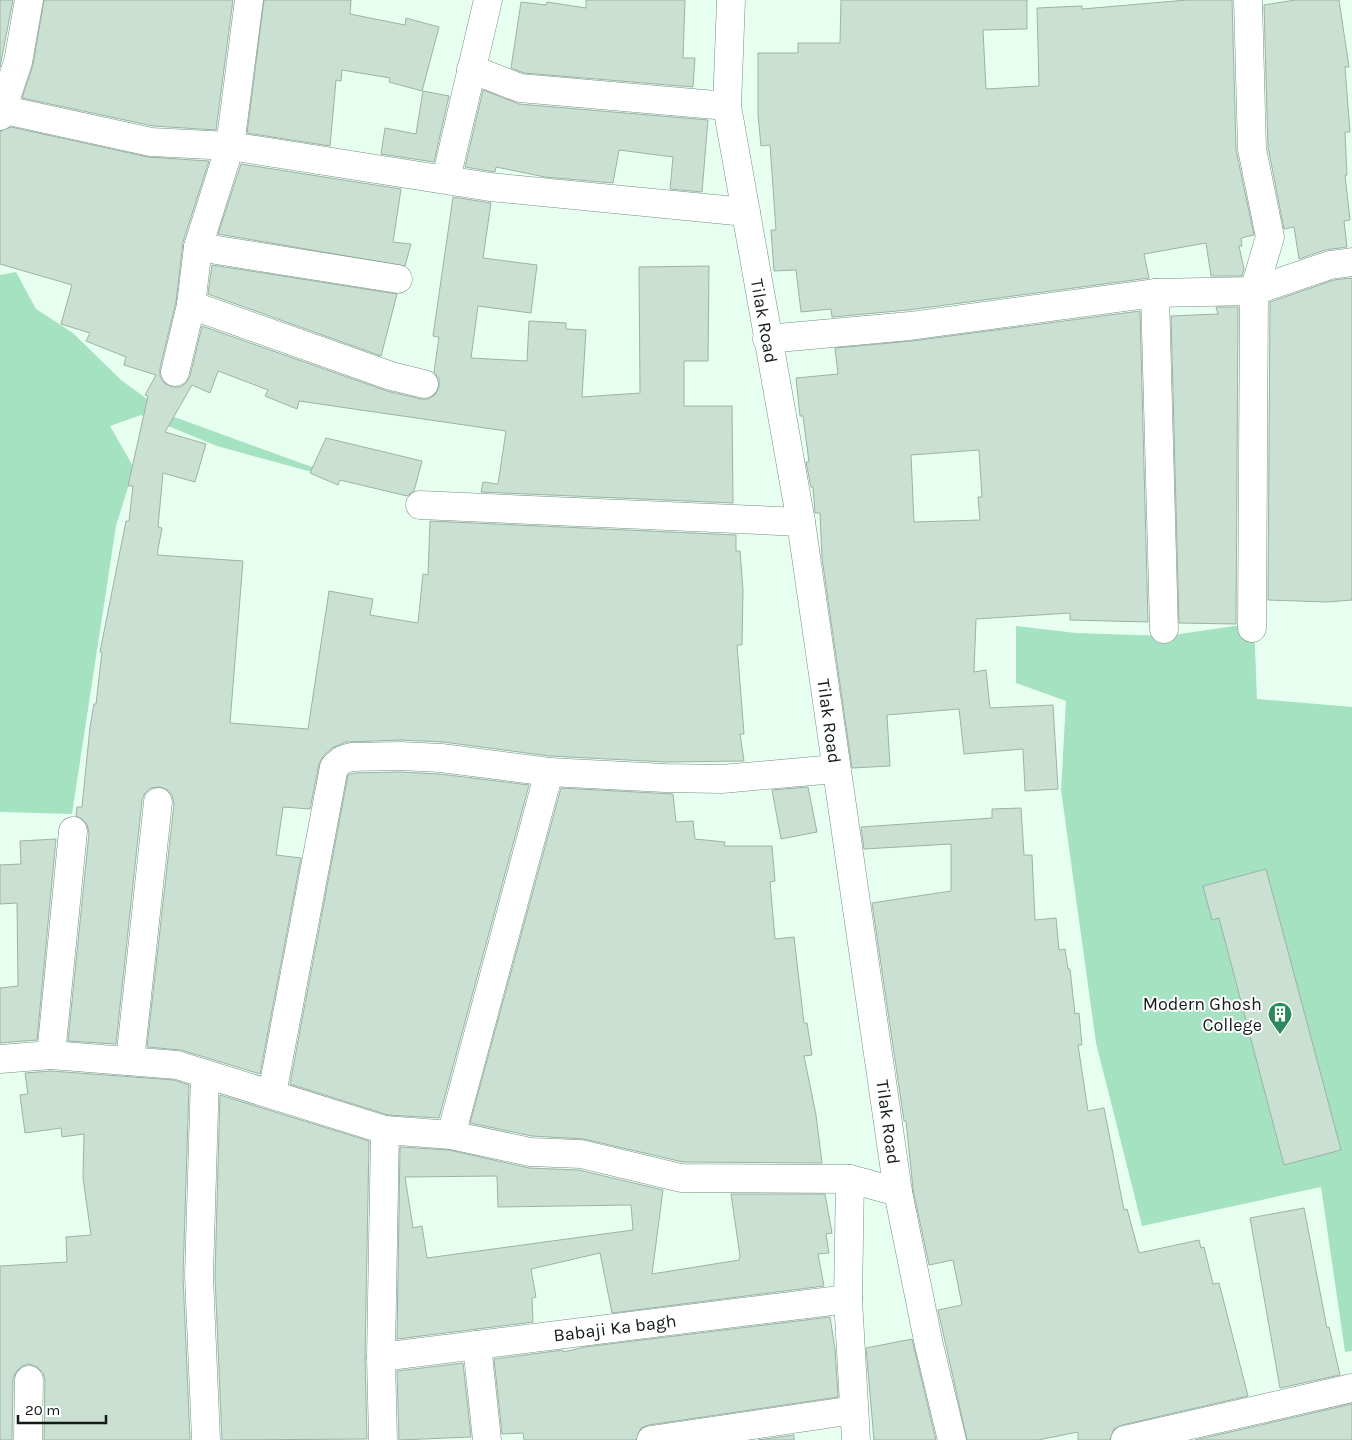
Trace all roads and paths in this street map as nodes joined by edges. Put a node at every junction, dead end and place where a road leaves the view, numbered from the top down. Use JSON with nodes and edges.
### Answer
{"nodes":[{"id":1,"x":29,"y":0,"type":"edge"},
{"id":2,"x":249,"y":0,"type":"edge"},
{"id":3,"x":488,"y":0,"type":"edge"},
{"id":4,"x":731,"y":0,"type":"edge"},
{"id":5,"x":1248,"y":0,"type":"edge"},
{"id":6,"x":471,"y":69,"type":"junction"},
{"id":7,"x":727,"y":106,"type":"junction"},
{"id":8,"x":1,"y":112,"type":"edge"},
{"id":9,"x":230,"y":146,"type":"junction"},
{"id":10,"x":446,"y":179,"type":"junction"},
{"id":11,"x":746,"y":212,"type":"junction"},
{"id":12,"x":198,"y":247,"type":"junction"},
{"id":13,"x":1352,"y":262,"type":"edge"},
{"id":14,"x":398,"y":279,"type":"dead end"},
{"id":15,"x":1254,"y":291,"type":"junction"},
{"id":16,"x":1156,"y":293,"type":"junction"},
{"id":17,"x":191,"y":306,"type":"junction"},
{"id":18,"x":767,"y":339,"type":"junction"},
{"id":19,"x":175,"y":372,"type":"dead end"},
{"id":20,"x":424,"y":384,"type":"dead end"},
{"id":21,"x":420,"y":505,"type":"dead end"},
{"id":22,"x":801,"y":522,"type":"junction"},
{"id":23,"x":1252,"y":628,"type":"dead end"},
{"id":24,"x":1164,"y":629,"type":"dead end"},
{"id":25,"x":835,"y":769,"type":"junction"},
{"id":26,"x":549,"y":772,"type":"junction"},
{"id":27,"x":158,"y":802,"type":"dead end"},
{"id":28,"x":73,"y":831,"type":"dead end"},
{"id":29,"x":51,"y":1054,"type":"junction"},
{"id":30,"x":0,"y":1059,"type":"edge"},
{"id":31,"x":130,"y":1060,"type":"junction"},
{"id":32,"x":205,"y":1075,"type":"junction"},
{"id":33,"x":272,"y":1094,"type":"junction"},
{"id":34,"x":385,"y":1130,"type":"junction"},
{"id":35,"x":451,"y":1135,"type":"junction"},
{"id":36,"x":850,"y":1179,"type":"junction"},
{"id":37,"x":898,"y":1192,"type":"junction"},
{"id":38,"x":848,"y":1299,"type":"junction"},
{"id":39,"x":476,"y":1345,"type":"junction"},
{"id":40,"x":381,"y":1357,"type":"junction"},
{"id":41,"x":29,"y":1380,"type":"dead end"},
{"id":42,"x":1352,"y":1388,"type":"edge"},
{"id":43,"x":854,"y":1410,"type":"junction"},
{"id":44,"x":28,"y":1440,"type":"edge"},
{"id":45,"x":206,"y":1440,"type":"edge"},
{"id":46,"x":383,"y":1440,"type":"edge"},
{"id":47,"x":487,"y":1440,"type":"edge"},
{"id":48,"x":651,"y":1440,"type":"edge"},
{"id":49,"x":856,"y":1440,"type":"edge"},
{"id":50,"x":952,"y":1440,"type":"edge"},
{"id":51,"x":1125,"y":1440,"type":"edge"}],
"edges":[{"from":1,"to":8,"type":"street"},
{"from":2,"to":9,"type":"street"},
{"from":3,"to":6,"type":"street"},
{"from":4,"to":7,"type":"street","name":"Tilak Road"},
{"from":5,"to":15,"type":"street"},
{"from":6,"to":7,"type":"street"},
{"from":6,"to":10,"type":"street"},
{"from":7,"to":11,"type":"street","name":"Tilak Road"},
{"from":8,"to":9,"type":"street"},
{"from":9,"to":10,"type":"street"},
{"from":9,"to":12,"type":"street"},
{"from":10,"to":11,"type":"street"},
{"from":11,"to":18,"type":"street","name":"Tilak Road"},
{"from":12,"to":14,"type":"street"},
{"from":12,"to":17,"type":"street"},
{"from":13,"to":15,"type":"street"},
{"from":15,"to":16,"type":"street"},
{"from":15,"to":23,"type":"street"},
{"from":16,"to":18,"type":"street"},
{"from":16,"to":24,"type":"street"},
{"from":17,"to":19,"type":"street"},
{"from":17,"to":20,"type":"street"},
{"from":18,"to":22,"type":"street","name":"Tilak Road"},
{"from":21,"to":22,"type":"street"},
{"from":22,"to":25,"type":"street","name":"Tilak Road"},
{"from":25,"to":26,"type":"street"},
{"from":25,"to":37,"type":"street","name":"Tilak Road"},
{"from":26,"to":33,"type":"street"},
{"from":26,"to":35,"type":"street"},
{"from":27,"to":31,"type":"street"},
{"from":28,"to":29,"type":"street"},
{"from":29,"to":30,"type":"street"},
{"from":29,"to":31,"type":"street"},
{"from":31,"to":32,"type":"street"},
{"from":32,"to":33,"type":"street"},
{"from":32,"to":45,"type":"street"},
{"from":33,"to":34,"type":"street"},
{"from":34,"to":35,"type":"street"},
{"from":34,"to":40,"type":"street"},
{"from":35,"to":36,"type":"street"},
{"from":36,"to":37,"type":"street"},
{"from":36,"to":38,"type":"street"},
{"from":37,"to":50,"type":"street","name":"Tilak Road"},
{"from":38,"to":39,"type":"street","name":"Babaji Ka bagh"},
{"from":38,"to":43,"type":"street"},
{"from":39,"to":40,"type":"street","name":"Babaji Ka bagh"},
{"from":39,"to":47,"type":"street"},
{"from":40,"to":46,"type":"street"},
{"from":41,"to":44,"type":"street"},
{"from":42,"to":51,"type":"street"},
{"from":43,"to":48,"type":"street"},
{"from":43,"to":49,"type":"street"}]}
